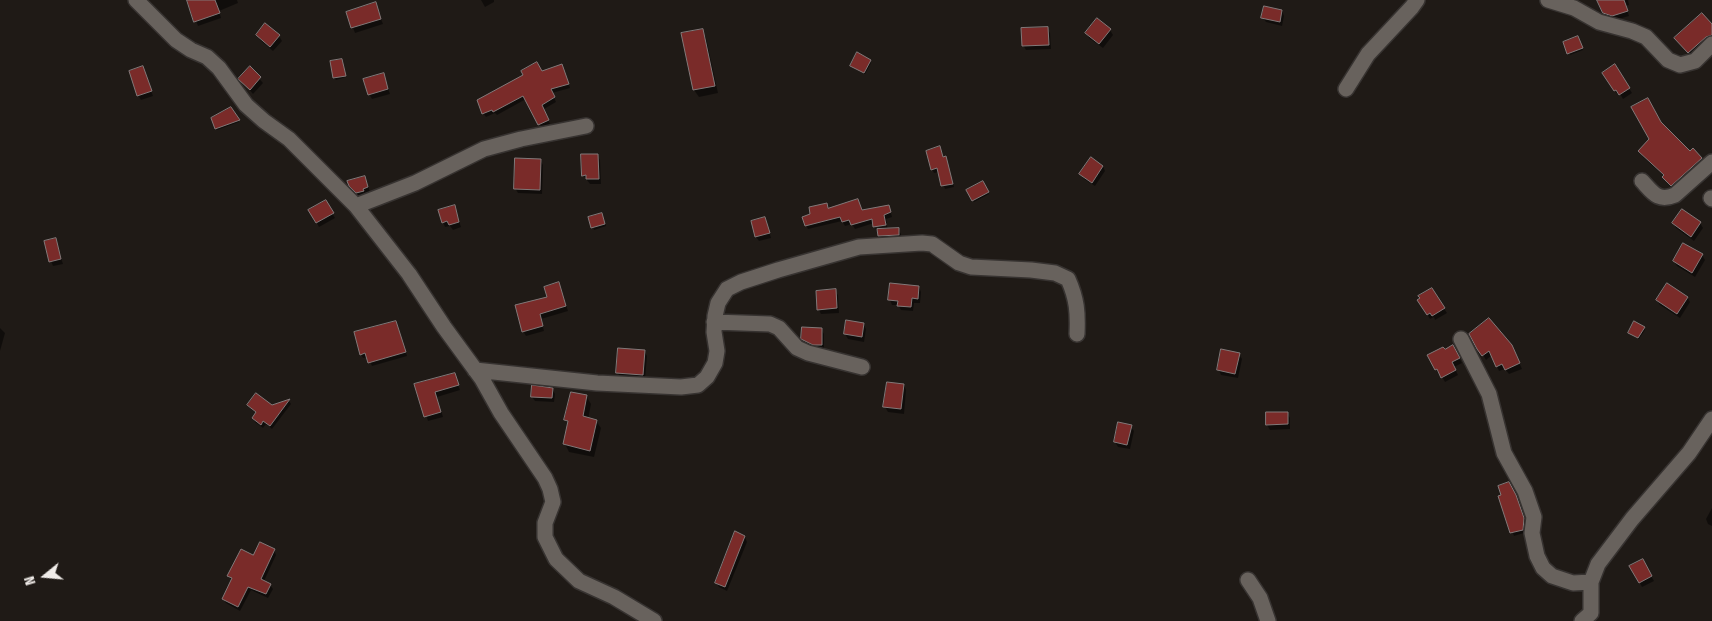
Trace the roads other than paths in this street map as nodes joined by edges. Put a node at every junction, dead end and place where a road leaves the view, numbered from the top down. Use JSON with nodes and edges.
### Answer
{"nodes":[{"id":1,"x":136,"y":0,"type":"edge"},
{"id":2,"x":1416,"y":0,"type":"edge"},
{"id":3,"x":1548,"y":0,"type":"edge"},
{"id":4,"x":1712,"y":44,"type":"edge"},
{"id":5,"x":1346,"y":89,"type":"dead end"},
{"id":6,"x":586,"y":126,"type":"dead end"},
{"id":7,"x":1712,"y":162,"type":"edge"},
{"id":8,"x":1642,"y":181,"type":"dead end"},
{"id":9,"x":356,"y":206,"type":"junction"},
{"id":10,"x":714,"y":322,"type":"junction"},
{"id":11,"x":1077,"y":334,"type":"dead end"},
{"id":12,"x":1461,"y":339,"type":"dead end"},
{"id":13,"x":862,"y":367,"type":"dead end"},
{"id":14,"x":475,"y":370,"type":"junction"},
{"id":15,"x":1712,"y":419,"type":"edge"},
{"id":16,"x":1248,"y":580,"type":"dead end"},
{"id":17,"x":1591,"y":582,"type":"junction"},
{"id":18,"x":654,"y":621,"type":"edge"},
{"id":19,"x":1268,"y":621,"type":"edge"},
{"id":20,"x":1582,"y":621,"type":"edge"}],
"edges":[{"from":1,"to":9,"type":"street"},
{"from":2,"to":5,"type":"street"},
{"from":3,"to":4,"type":"street"},
{"from":6,"to":9,"type":"street"},
{"from":7,"to":8,"type":"street"},
{"from":9,"to":14,"type":"street"},
{"from":10,"to":11,"type":"street"},
{"from":10,"to":13,"type":"street"},
{"from":10,"to":14,"type":"street"},
{"from":12,"to":17,"type":"street"},
{"from":14,"to":18,"type":"street"},
{"from":15,"to":17,"type":"street"},
{"from":16,"to":19,"type":"street"},
{"from":17,"to":20,"type":"street"}]}
